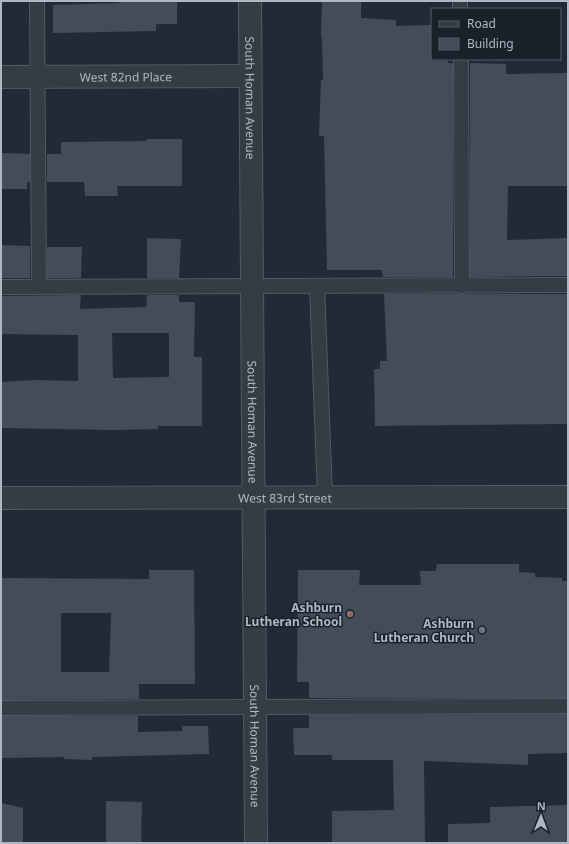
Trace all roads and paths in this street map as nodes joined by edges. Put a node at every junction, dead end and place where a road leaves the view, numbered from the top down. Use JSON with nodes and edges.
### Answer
{"nodes":[{"id":1,"x":37,"y":1,"type":"edge"},
{"id":2,"x":250,"y":1,"type":"edge"},
{"id":3,"x":461,"y":60,"type":"edge"},
{"id":4,"x":250,"y":76,"type":"junction"},
{"id":5,"x":1,"y":77,"type":"edge"},
{"id":6,"x":38,"y":77,"type":"junction"},
{"id":7,"x":568,"y":285,"type":"edge"},
{"id":8,"x":317,"y":286,"type":"junction"},
{"id":9,"x":462,"y":286,"type":"junction"},
{"id":10,"x":1,"y":287,"type":"edge"},
{"id":11,"x":39,"y":287,"type":"junction"},
{"id":12,"x":252,"y":287,"type":"junction"},
{"id":13,"x":253,"y":497,"type":"junction"},
{"id":14,"x":325,"y":497,"type":"junction"},
{"id":15,"x":568,"y":497,"type":"edge"},
{"id":16,"x":1,"y":498,"type":"edge"},
{"id":17,"x":255,"y":706,"type":"junction"},
{"id":18,"x":568,"y":706,"type":"edge"},
{"id":19,"x":1,"y":708,"type":"edge"},
{"id":20,"x":256,"y":843,"type":"edge"}],
"edges":[{"from":1,"to":6,"type":"lane"},
{"from":2,"to":4,"type":"street","name":"South Homan Avenue"},
{"from":3,"to":9,"type":"lane"},
{"from":4,"to":6,"type":"street","name":"West 82nd Place"},
{"from":4,"to":12,"type":"street","name":"South Homan Avenue"},
{"from":5,"to":6,"type":"street","name":"West 82nd Place"},
{"from":6,"to":11,"type":"lane"},
{"from":7,"to":9,"type":"lane"},
{"from":8,"to":9,"type":"lane"},
{"from":8,"to":12,"type":"lane"},
{"from":8,"to":14,"type":"lane"},
{"from":10,"to":11,"type":"lane"},
{"from":11,"to":12,"type":"lane"},
{"from":12,"to":13,"type":"street","name":"South Homan Avenue"},
{"from":13,"to":14,"type":"street","name":"West 83rd Street"},
{"from":13,"to":16,"type":"street","name":"West 83rd Street"},
{"from":13,"to":17,"type":"street","name":"South Homan Avenue"},
{"from":14,"to":15,"type":"street","name":"West 83rd Street"},
{"from":17,"to":18,"type":"lane"},
{"from":17,"to":19,"type":"lane"},
{"from":17,"to":20,"type":"street","name":"South Homan Avenue"}]}
